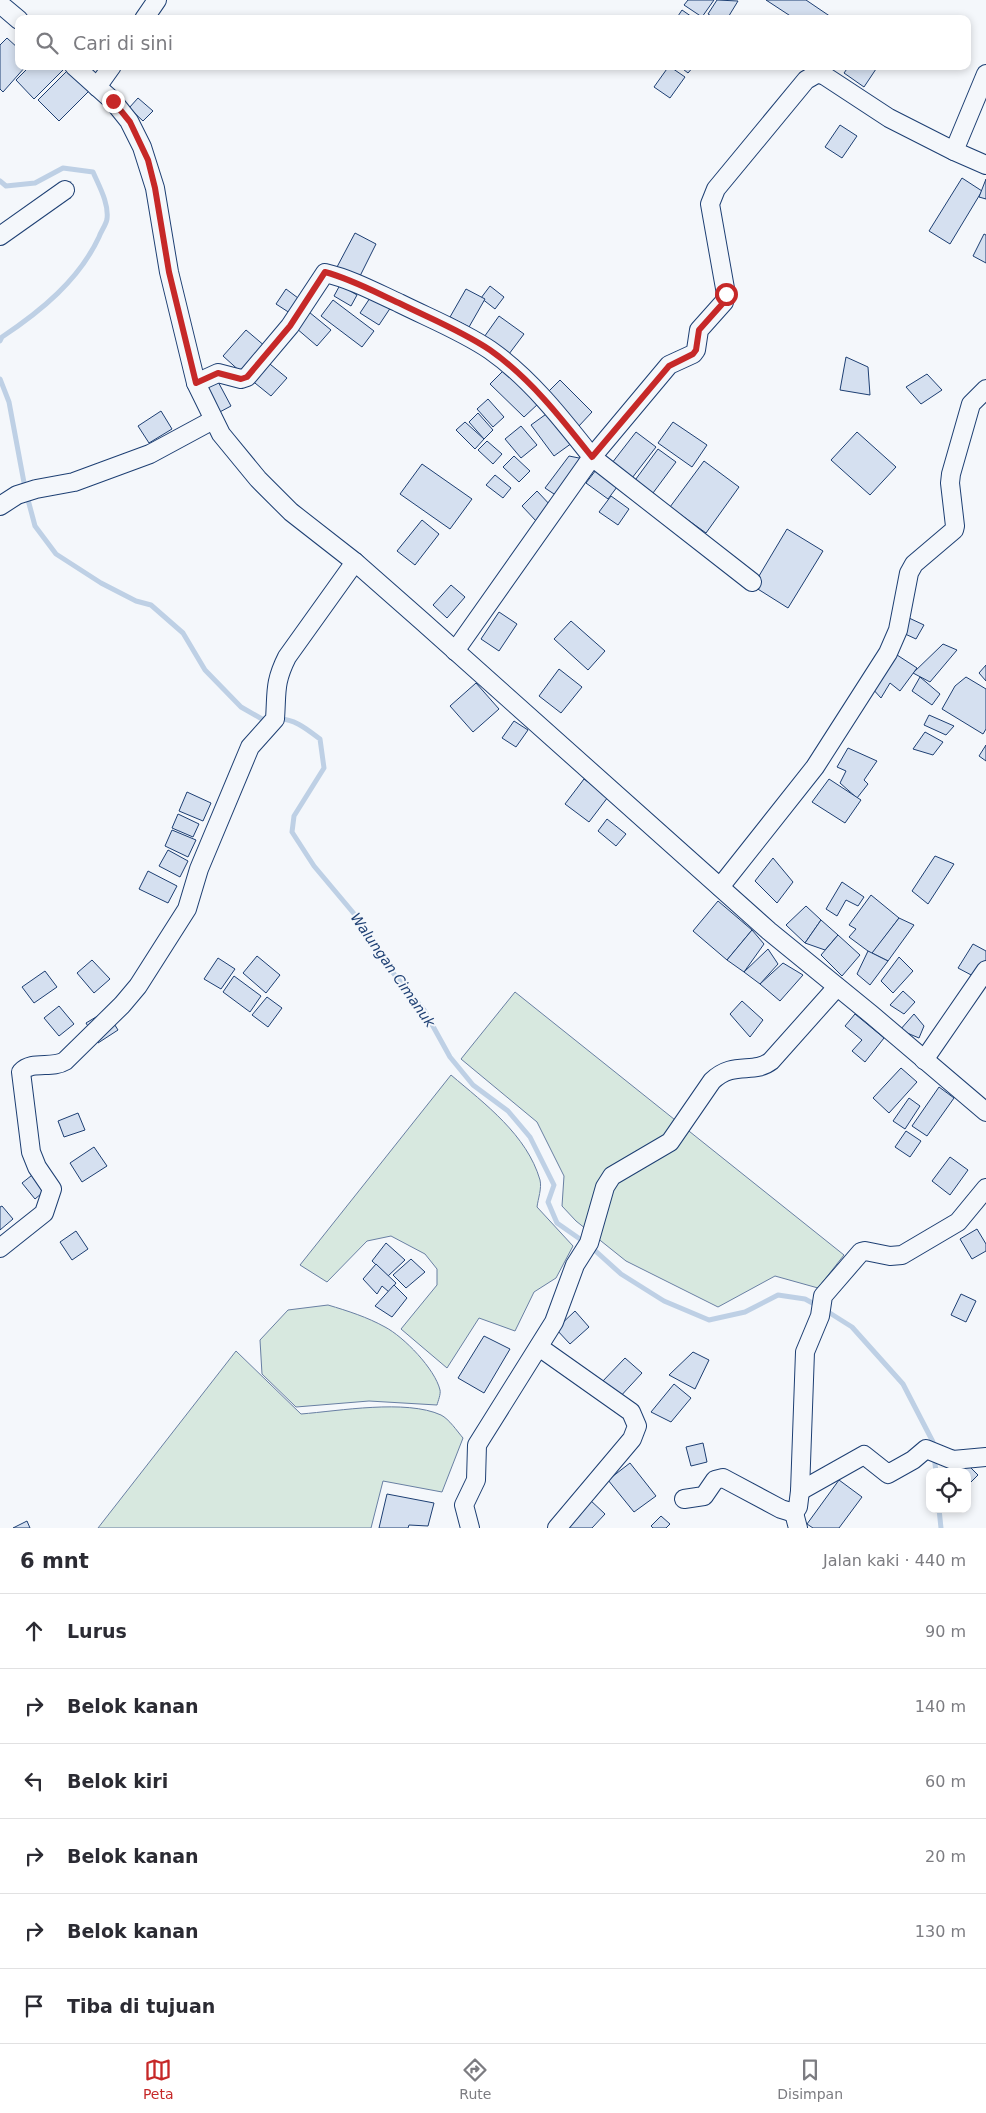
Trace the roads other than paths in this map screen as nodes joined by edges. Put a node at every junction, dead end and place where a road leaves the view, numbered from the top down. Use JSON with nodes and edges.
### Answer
{"nodes":[{"id":1,"x":157,"y":0,"type":"edge"},
{"id":2,"x":0,"y":4,"type":"edge"},
{"id":3,"x":147,"y":15,"type":"edge"},
{"id":4,"x":15,"y":17,"type":"edge"},
{"id":5,"x":79,"y":70,"type":"edge"},
{"id":6,"x":109,"y":70,"type":"edge"},
{"id":7,"x":986,"y":74,"type":"edge"},
{"id":8,"x":98,"y":87,"type":"junction"},
{"id":9,"x":954,"y":151,"type":"junction"},
{"id":10,"x":986,"y":165,"type":"edge"},
{"id":11,"x":64,"y":190,"type":"dead end"},
{"id":12,"x":0,"y":236,"type":"edge"},
{"id":13,"x":196,"y":383,"type":"junction"},
{"id":14,"x":986,"y":389,"type":"edge"},
{"id":15,"x":213,"y":420,"type":"junction"},
{"id":16,"x":592,"y":457,"type":"junction"},
{"id":17,"x":0,"y":506,"type":"edge"},
{"id":18,"x":355,"y":562,"type":"junction"},
{"id":19,"x":752,"y":582,"type":"dead end"},
{"id":20,"x":455,"y":651,"type":"junction"},
{"id":21,"x":720,"y":888,"type":"junction"},
{"id":22,"x":986,"y":970,"type":"edge"},
{"id":23,"x":837,"y":987,"type":"junction"},
{"id":24,"x":924,"y":1060,"type":"junction"},
{"id":25,"x":986,"y":1112,"type":"edge"},
{"id":26,"x":986,"y":1188,"type":"edge"},
{"id":27,"x":0,"y":1248,"type":"edge"},
{"id":28,"x":539,"y":1347,"type":"junction"},
{"id":29,"x":986,"y":1457,"type":"edge"},
{"id":30,"x":800,"y":1491,"type":"junction"},
{"id":31,"x":684,"y":1500,"type":"dead end"},
{"id":32,"x":791,"y":1515,"type":"edge"},
{"id":33,"x":470,"y":1528,"type":"edge"},
{"id":34,"x":557,"y":1528,"type":"edge"}],
"edges":[{"from":1,"to":3,"type":"street"},
{"from":2,"to":4,"type":"street"},
{"from":5,"to":8,"type":"street"},
{"from":6,"to":8,"type":"street"},
{"from":7,"to":9,"type":"street"},
{"from":8,"to":13,"type":"street"},
{"from":9,"to":10,"type":"street"},
{"from":9,"to":16,"type":"street"},
{"from":11,"to":12,"type":"street"},
{"from":13,"to":15,"type":"street"},
{"from":13,"to":16,"type":"street"},
{"from":14,"to":21,"type":"street"},
{"from":15,"to":17,"type":"street"},
{"from":15,"to":18,"type":"street"},
{"from":16,"to":19,"type":"street"},
{"from":16,"to":20,"type":"street"},
{"from":18,"to":20,"type":"street"},
{"from":18,"to":27,"type":"street"},
{"from":20,"to":21,"type":"street"},
{"from":21,"to":23,"type":"street"},
{"from":22,"to":24,"type":"street"},
{"from":23,"to":24,"type":"street"},
{"from":23,"to":28,"type":"street"},
{"from":24,"to":25,"type":"street"},
{"from":26,"to":30,"type":"street"},
{"from":28,"to":33,"type":"street"},
{"from":28,"to":34,"type":"street"},
{"from":29,"to":30,"type":"street"},
{"from":30,"to":32,"type":"street"},
{"from":31,"to":32,"type":"street"}]}
